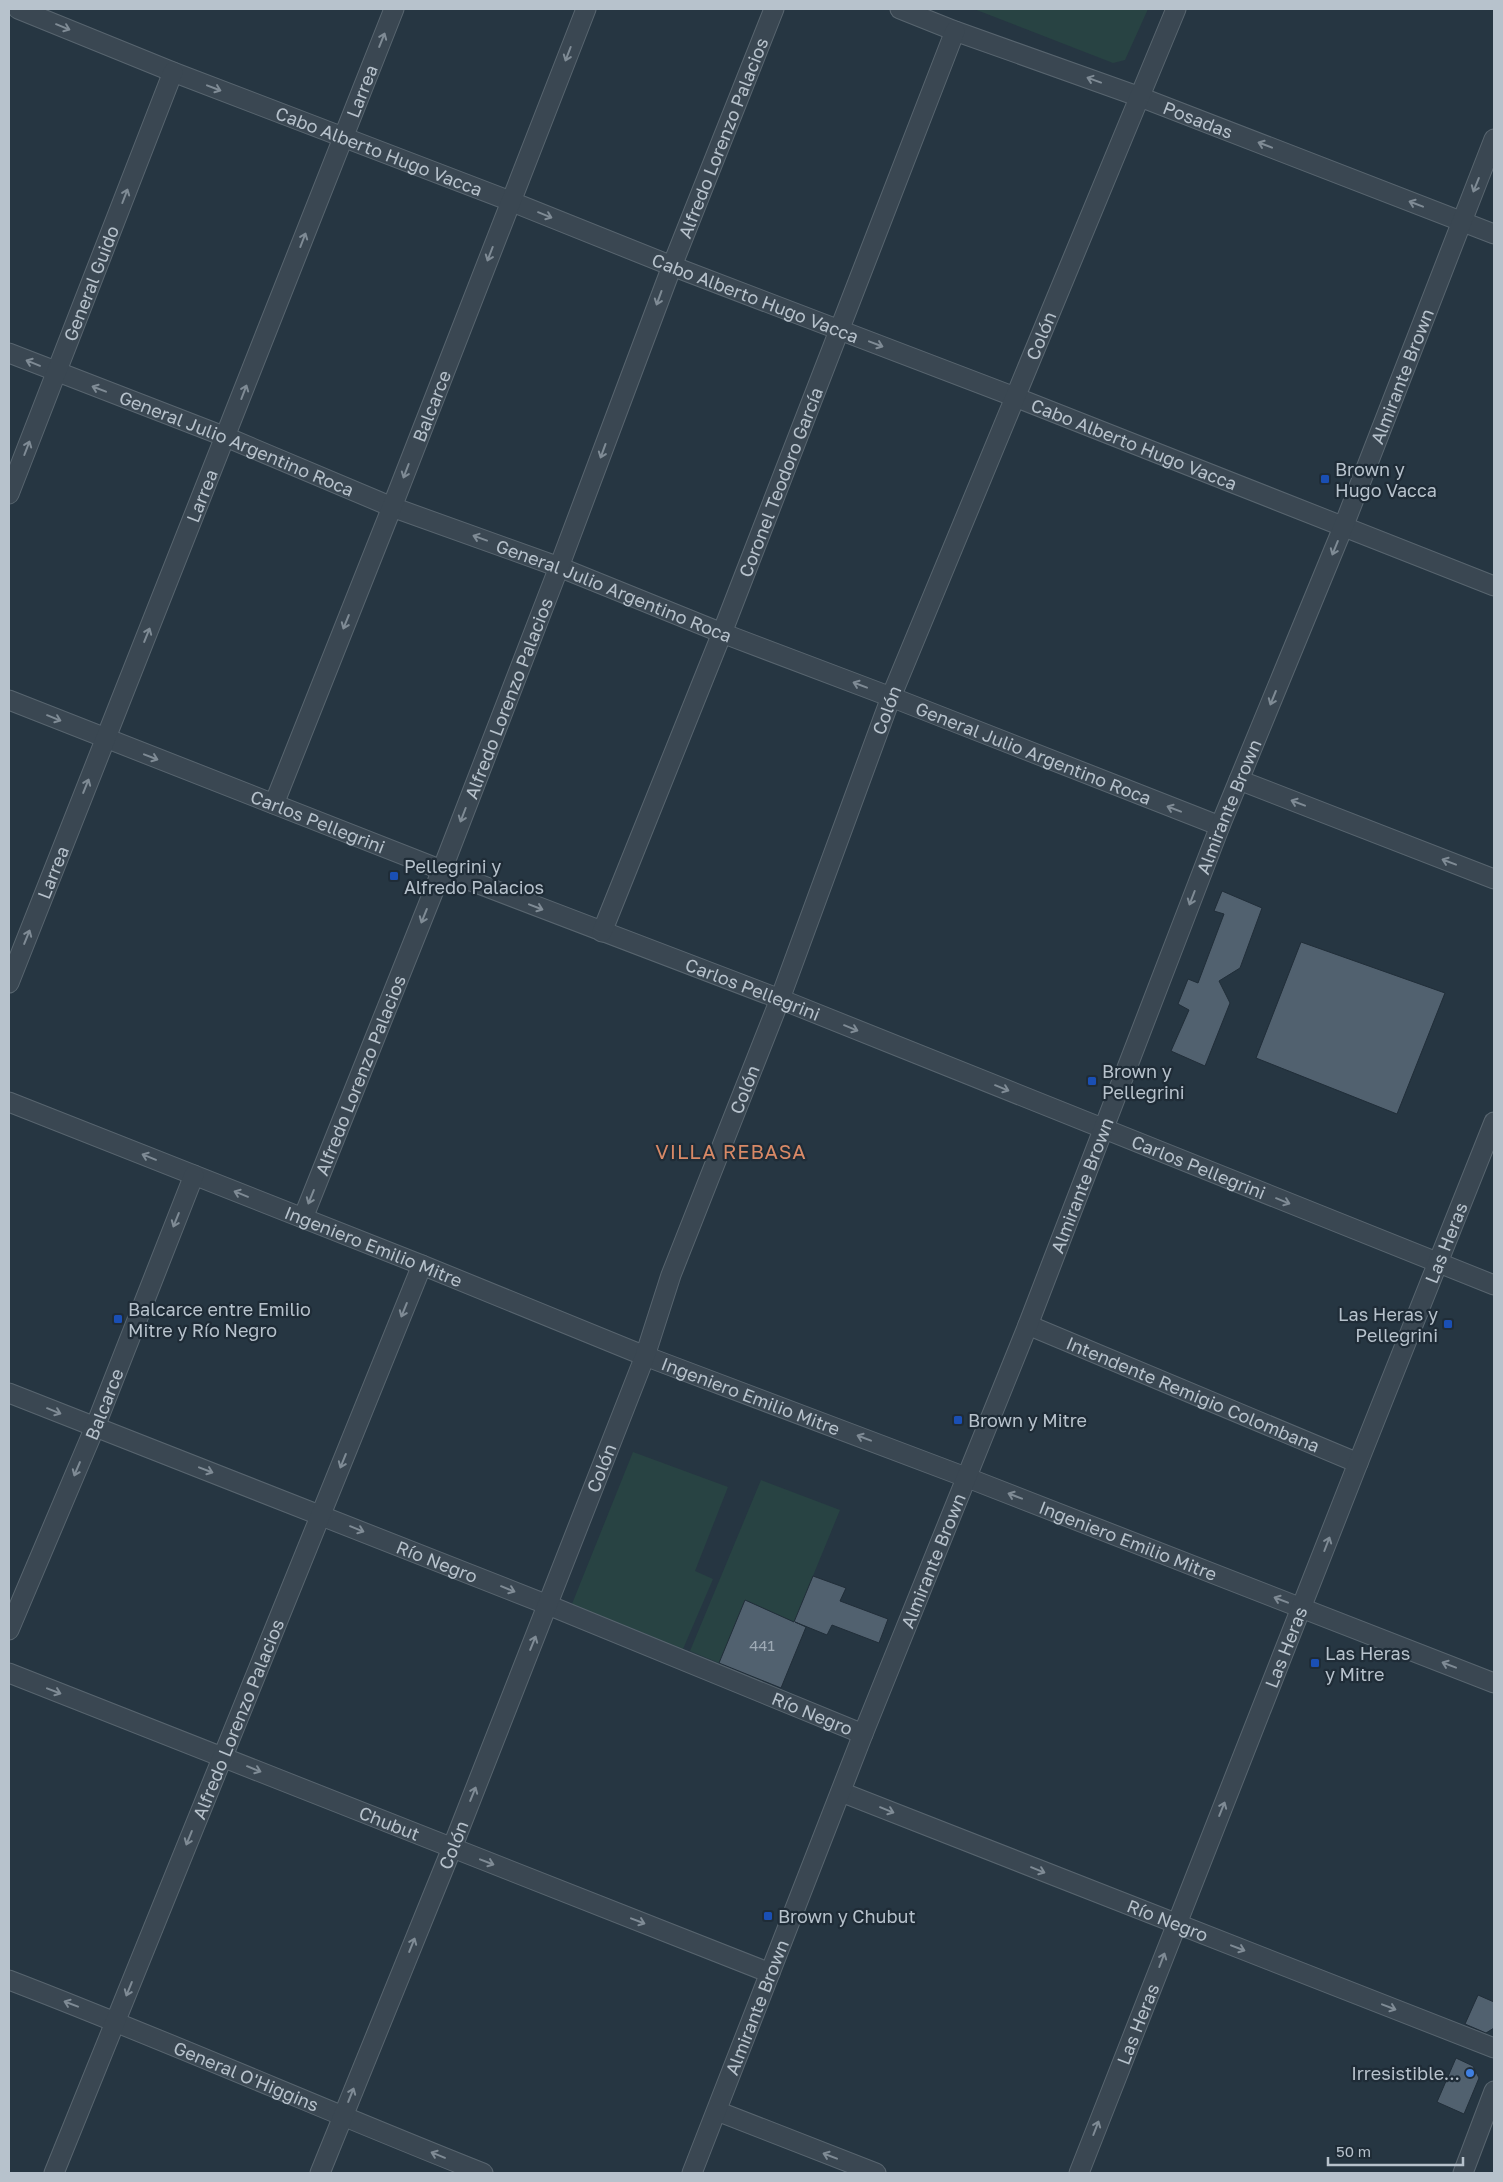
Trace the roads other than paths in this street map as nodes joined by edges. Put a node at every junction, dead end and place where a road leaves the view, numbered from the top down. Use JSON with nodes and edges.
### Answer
{"nodes":[{"id":1,"x":18,"y":9,"type":"edge"},
{"id":2,"x":394,"y":9,"type":"edge"},
{"id":3,"x":586,"y":9,"type":"edge"},
{"id":4,"x":774,"y":9,"type":"edge"},
{"id":5,"x":900,"y":9,"type":"edge"},
{"id":6,"x":1176,"y":9,"type":"edge"},
{"id":7,"x":955,"y":31,"type":"junction"},
{"id":8,"x":173,"y":72,"type":"junction"},
{"id":9,"x":1140,"y":97,"type":"junction"},
{"id":10,"x":344,"y":136,"type":"junction"},
{"id":11,"x":1494,"y":139,"type":"edge"},
{"id":12,"x":510,"y":201,"type":"junction"},
{"id":13,"x":1462,"y":222,"type":"junction"},
{"id":14,"x":1494,"y":234,"type":"edge"},
{"id":15,"x":672,"y":266,"type":"junction"},
{"id":16,"x":839,"y":329,"type":"junction"},
{"id":17,"x":9,"y":354,"type":"edge"},
{"id":18,"x":56,"y":372,"type":"junction"},
{"id":19,"x":1015,"y":397,"type":"junction"},
{"id":20,"x":226,"y":437,"type":"junction"},
{"id":21,"x":9,"y":494,"type":"edge"},
{"id":22,"x":392,"y":507,"type":"junction"},
{"id":23,"x":1344,"y":525,"type":"junction"},
{"id":24,"x":559,"y":567,"type":"junction"},
{"id":25,"x":1494,"y":586,"type":"edge"},
{"id":26,"x":722,"y":633,"type":"junction"},
{"id":27,"x":891,"y":697,"type":"junction"},
{"id":28,"x":9,"y":700,"type":"edge"},
{"id":29,"x":105,"y":739,"type":"junction"},
{"id":30,"x":1239,"y":780,"type":"junction"},
{"id":31,"x":274,"y":804,"type":"junction"},
{"id":32,"x":1220,"y":826,"type":"junction"},
{"id":33,"x":442,"y":870,"type":"junction"},
{"id":34,"x":1494,"y":880,"type":"edge"},
{"id":35,"x":602,"y":932,"type":"junction"},
{"id":36,"x":9,"y":983,"type":"edge"},
{"id":37,"x":780,"y":999,"type":"junction"},
{"id":38,"x":9,"y":1102,"type":"edge"},
{"id":39,"x":1494,"y":1122,"type":"edge"},
{"id":40,"x":1103,"y":1129,"type":"junction"},
{"id":41,"x":194,"y":1175,"type":"junction"},
{"id":42,"x":303,"y":1218,"type":"junction"},
{"id":43,"x":1438,"y":1263,"type":"junction"},
{"id":44,"x":422,"y":1265,"type":"junction"},
{"id":45,"x":1494,"y":1285,"type":"edge"},
{"id":46,"x":1028,"y":1325,"type":"junction"},
{"id":47,"x":645,"y":1356,"type":"junction"},
{"id":48,"x":9,"y":1393,"type":"edge"},
{"id":49,"x":94,"y":1427,"type":"junction"},
{"id":50,"x":1358,"y":1463,"type":"junction"},
{"id":51,"x":968,"y":1478,"type":"junction"},
{"id":52,"x":321,"y":1515,"type":"junction"},
{"id":53,"x":548,"y":1605,"type":"junction"},
{"id":54,"x":1302,"y":1608,"type":"junction"},
{"id":55,"x":9,"y":1630,"type":"edge"},
{"id":56,"x":9,"y":1673,"type":"edge"},
{"id":57,"x":1494,"y":1683,"type":"edge"},
{"id":58,"x":863,"y":1734,"type":"junction"},
{"id":59,"x":222,"y":1756,"type":"junction"},
{"id":60,"x":841,"y":1792,"type":"junction"},
{"id":61,"x":452,"y":1848,"type":"junction"},
{"id":62,"x":1176,"y":1924,"type":"junction"},
{"id":63,"x":770,"y":1973,"type":"junction"},
{"id":64,"x":9,"y":1980,"type":"edge"},
{"id":65,"x":116,"y":2022,"type":"junction"},
{"id":66,"x":1494,"y":2048,"type":"edge"},
{"id":67,"x":1494,"y":2091,"type":"edge"},
{"id":68,"x":717,"y":2111,"type":"junction"},
{"id":69,"x":342,"y":2117,"type":"junction"},
{"id":70,"x":54,"y":2173,"type":"edge"},
{"id":71,"x":320,"y":2173,"type":"edge"},
{"id":72,"x":483,"y":2173,"type":"edge"},
{"id":73,"x":692,"y":2173,"type":"edge"},
{"id":74,"x":876,"y":2173,"type":"edge"},
{"id":75,"x":1079,"y":2173,"type":"edge"},
{"id":76,"x":1463,"y":2173,"type":"edge"}],
"edges":[{"from":1,"to":8,"type":"street","name":"Cabo Alberto Hugo Vacca","one_way":true},
{"from":10,"to":2,"type":"street","name":"Larrea","one_way":true},
{"from":3,"to":12,"type":"street","name":"Balcarce","one_way":true},
{"from":4,"to":15,"type":"street","name":"Alfredo Lorenzo Palacios"},
{"from":5,"to":7,"type":"street","name":"Posadas"},
{"from":6,"to":9,"type":"street","name":"Colón"},
{"from":9,"to":7,"type":"street","name":"Posadas","one_way":true},
{"from":7,"to":16,"type":"street","name":"Coronel Teodoro García"},
{"from":8,"to":10,"type":"street","name":"Cabo Alberto Hugo Vacca","one_way":true},
{"from":18,"to":8,"type":"street","name":"General Guido","one_way":true},
{"from":13,"to":9,"type":"street","name":"Posadas","one_way":true},
{"from":9,"to":19,"type":"street","name":"Colón"},
{"from":10,"to":12,"type":"street","name":"Cabo Alberto Hugo Vacca"},
{"from":20,"to":10,"type":"street","name":"Larrea","one_way":true},
{"from":11,"to":13,"type":"street","name":"Almirante Brown","one_way":true},
{"from":12,"to":15,"type":"street","name":"Cabo Alberto Hugo Vacca","one_way":true},
{"from":12,"to":22,"type":"street","name":"Balcarce","one_way":true},
{"from":13,"to":14,"type":"street","name":"Posadas"},
{"from":13,"to":23,"type":"street","name":"Almirante Brown"},
{"from":15,"to":16,"type":"street","name":"Cabo Alberto Hugo Vacca"},
{"from":15,"to":24,"type":"street","name":"Alfredo Lorenzo Palacios","one_way":true},
{"from":16,"to":19,"type":"street","name":"Cabo Alberto Hugo Vacca","one_way":true},
{"from":16,"to":26,"type":"street","name":"Coronel Teodoro García"},
{"from":18,"to":17,"type":"street","name":"General Julio Argentino Roca","one_way":true},
{"from":20,"to":18,"type":"street","name":"General Julio Argentino Roca","one_way":true},
{"from":21,"to":18,"type":"street","name":"General Guido","one_way":true},
{"from":19,"to":23,"type":"street","name":"Cabo Alberto Hugo Vacca"},
{"from":19,"to":27,"type":"street","name":"Colón"},
{"from":20,"to":22,"type":"street","name":"General Julio Argentino Roca"},
{"from":29,"to":20,"type":"street","name":"Larrea","one_way":true},
{"from":24,"to":22,"type":"street","name":"General Julio Argentino Roca","one_way":true},
{"from":22,"to":31,"type":"street","name":"Balcarce","one_way":true},
{"from":23,"to":25,"type":"street","name":"Cabo Alberto Hugo Vacca"},
{"from":23,"to":30,"type":"street","name":"Almirante Brown","one_way":true},
{"from":24,"to":26,"type":"street","name":"General Julio Argentino Roca"},
{"from":24,"to":33,"type":"street","name":"Alfredo Lorenzo Palacios","one_way":true},
{"from":27,"to":26,"type":"street","name":"General Julio Argentino Roca","one_way":true},
{"from":26,"to":35,"type":"street","name":"Coronel Teodoro García"},
{"from":32,"to":27,"type":"street","name":"General Julio Argentino Roca","one_way":true},
{"from":27,"to":37,"type":"street","name":"Colón"},
{"from":28,"to":29,"type":"street","name":"Carlos Pellegrini","one_way":true},
{"from":29,"to":31,"type":"street","name":"Carlos Pellegrini","one_way":true},
{"from":36,"to":29,"type":"street","name":"Larrea","one_way":true},
{"from":30,"to":32,"type":"street","name":"Almirante Brown"},
{"from":34,"to":30,"type":"street","one_way":true},
{"from":31,"to":33,"type":"street","name":"Carlos Pellegrini"},
{"from":32,"to":40,"type":"street","name":"Almirante Brown","one_way":true},
{"from":33,"to":35,"type":"street","name":"Carlos Pellegrini","one_way":true},
{"from":33,"to":42,"type":"street","name":"Alfredo Lorenzo Palacios","one_way":true},
{"from":35,"to":37,"type":"street","name":"Carlos Pellegrini"},
{"from":37,"to":40,"type":"street","name":"Carlos Pellegrini","one_way":true},
{"from":37,"to":47,"type":"street","name":"Colón"},
{"from":41,"to":38,"type":"street","name":"Ingeniero Emilio Mitre","one_way":true},
{"from":39,"to":43,"type":"street","name":"Las Heras"},
{"from":40,"to":43,"type":"street","name":"Carlos Pellegrini","one_way":true},
{"from":40,"to":46,"type":"street","name":"Almirante Brown"},
{"from":42,"to":41,"type":"street","name":"Ingeniero Emilio Mitre","one_way":true},
{"from":41,"to":49,"type":"street","name":"Balcarce","one_way":true},
{"from":42,"to":44,"type":"street","name":"Ingeniero Emilio Mitre"},
{"from":43,"to":45,"type":"street","name":"Carlos Pellegrini"},
{"from":43,"to":50,"type":"street","name":"Las Heras"},
{"from":44,"to":47,"type":"street","name":"Ingeniero Emilio Mitre"},
{"from":44,"to":52,"type":"street","name":"Alfredo Lorenzo Palacios","one_way":true},
{"from":46,"to":50,"type":"street","name":"Intendente Remigio Colombana"},
{"from":46,"to":51,"type":"street","name":"Almirante Brown"},
{"from":51,"to":47,"type":"street","name":"Ingeniero Emilio Mitre","one_way":true},
{"from":47,"to":53,"type":"street","name":"Colón"},
{"from":48,"to":49,"type":"street","name":"Río Negro","one_way":true},
{"from":49,"to":52,"type":"street","name":"Río Negro","one_way":true},
{"from":49,"to":55,"type":"street","name":"Balcarce","one_way":true},
{"from":54,"to":50,"type":"street","name":"Las Heras","one_way":true},
{"from":54,"to":51,"type":"street","name":"Ingeniero Emilio Mitre","one_way":true},
{"from":51,"to":58,"type":"street","name":"Almirante Brown"},
{"from":52,"to":53,"type":"street","name":"Río Negro","one_way":true},
{"from":52,"to":59,"type":"street","name":"Alfredo Lorenzo Palacios"},
{"from":53,"to":58,"type":"street","name":"Río Negro"},
{"from":61,"to":53,"type":"street","name":"Colón","one_way":true},
{"from":57,"to":54,"type":"street","name":"Ingeniero Emilio Mitre","one_way":true},
{"from":62,"to":54,"type":"street","name":"Las Heras","one_way":true},
{"from":56,"to":59,"type":"street","name":"Chubut","one_way":true},
{"from":58,"to":60,"type":"street","name":"Almirante Brown"},
{"from":59,"to":61,"type":"street","name":"Chubut","one_way":true},
{"from":59,"to":65,"type":"street","name":"Alfredo Lorenzo Palacios","one_way":true},
{"from":60,"to":62,"type":"street","name":"Río Negro","one_way":true},
{"from":60,"to":63,"type":"street","name":"Almirante Brown"},
{"from":61,"to":63,"type":"street","name":"Chubut","one_way":true},
{"from":69,"to":61,"type":"street","name":"Colón","one_way":true},
{"from":62,"to":66,"type":"street","name":"Río Negro","one_way":true},
{"from":75,"to":62,"type":"street","name":"Las Heras","one_way":true},
{"from":63,"to":68,"type":"street","name":"Almirante Brown"},
{"from":65,"to":64,"type":"street","name":"General O'Higgins","one_way":true},
{"from":65,"to":69,"type":"street","name":"General O'Higgins"},
{"from":65,"to":70,"type":"street","name":"Alfredo Lorenzo Palacios"},
{"from":67,"to":76,"type":"street"},
{"from":68,"to":73,"type":"street","name":"Almirante Brown"},
{"from":74,"to":68,"type":"street","one_way":true},
{"from":69,"to":71,"type":"street","name":"Colón"},
{"from":72,"to":69,"type":"street","name":"General O'Higgins","one_way":true}]}
